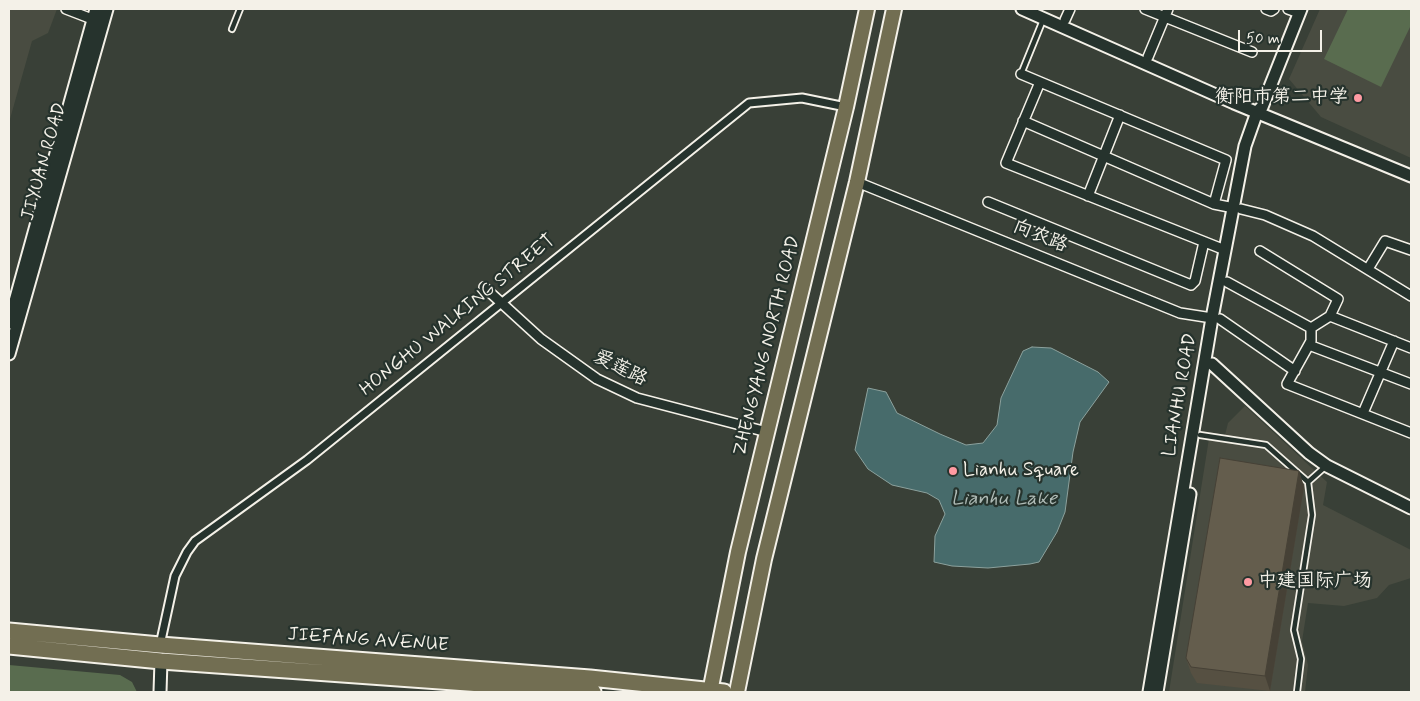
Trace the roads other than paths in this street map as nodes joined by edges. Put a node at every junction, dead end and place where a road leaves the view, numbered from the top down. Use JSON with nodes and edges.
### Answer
{"nodes":[{"id":1,"x":66,"y":9,"type":"edge"},
{"id":2,"x":107,"y":9,"type":"edge"},
{"id":3,"x":240,"y":9,"type":"edge"},
{"id":4,"x":867,"y":9,"type":"edge"},
{"id":5,"x":894,"y":9,"type":"edge"},
{"id":6,"x":1022,"y":9,"type":"edge"},
{"id":7,"x":1070,"y":9,"type":"edge"},
{"id":8,"x":1145,"y":9,"type":"edge"},
{"id":9,"x":1266,"y":9,"type":"edge"},
{"id":10,"x":1274,"y":9,"type":"edge"},
{"id":11,"x":1296,"y":10,"type":"edge"},
{"id":12,"x":1166,"y":13,"type":"edge"},
{"id":13,"x":94,"y":14,"type":"edge"},
{"id":14,"x":1042,"y":14,"type":"edge"},
{"id":15,"x":1064,"y":20,"type":"junction"},
{"id":16,"x":232,"y":29,"type":"dead end"},
{"id":17,"x":1252,"y":52,"type":"dead end"},
{"id":18,"x":1148,"y":57,"type":"junction"},
{"id":19,"x":1021,"y":74,"type":"joint"},
{"id":20,"x":1040,"y":82,"type":"junction"},
{"id":21,"x":846,"y":107,"type":"junction"},
{"id":22,"x":1260,"y":111,"type":"junction"},
{"id":23,"x":1120,"y":115,"type":"junction"},
{"id":24,"x":1023,"y":121,"type":"junction"},
{"id":25,"x":1104,"y":156,"type":"junction"},
{"id":26,"x":1411,"y":169,"type":"edge"},
{"id":27,"x":1411,"y":176,"type":"edge"},
{"id":28,"x":856,"y":182,"type":"junction"},
{"id":29,"x":1088,"y":196,"type":"junction"},
{"id":30,"x":988,"y":202,"type":"dead end"},
{"id":31,"x":1214,"y":204,"type":"junction"},
{"id":32,"x":1237,"y":208,"type":"junction"},
{"id":33,"x":1204,"y":242,"type":"junction"},
{"id":34,"x":1225,"y":250,"type":"junction"},
{"id":35,"x":1411,"y":250,"type":"edge"},
{"id":36,"x":1260,"y":251,"type":"dead end"},
{"id":37,"x":1368,"y":269,"type":"junction"},
{"id":38,"x":1227,"y":282,"type":"junction"},
{"id":39,"x":484,"y":287,"type":"dead end"},
{"id":40,"x":1411,"y":296,"type":"edge"},
{"id":41,"x":502,"y":303,"type":"junction"},
{"id":42,"x":1330,"y":316,"type":"junction"},
{"id":43,"x":1216,"y":319,"type":"junction"},
{"id":44,"x":9,"y":323,"type":"edge"},
{"id":45,"x":1311,"y":328,"type":"junction"},
{"id":46,"x":1394,"y":341,"type":"junction"},
{"id":47,"x":1309,"y":345,"type":"junction"},
{"id":48,"x":1411,"y":348,"type":"edge"},
{"id":49,"x":9,"y":354,"type":"edge"},
{"id":50,"x":1212,"y":364,"type":"junction"},
{"id":51,"x":1295,"y":371,"type":"junction"},
{"id":52,"x":1381,"y":372,"type":"junction"},
{"id":53,"x":1411,"y":384,"type":"edge"},
{"id":54,"x":1363,"y":413,"type":"junction"},
{"id":55,"x":767,"y":432,"type":"junction"},
{"id":56,"x":1411,"y":433,"type":"edge"},
{"id":57,"x":1200,"y":435,"type":"junction"},
{"id":58,"x":1327,"y":466,"type":"junction"},
{"id":59,"x":1308,"y":482,"type":"junction"},
{"id":60,"x":1411,"y":508,"type":"edge"},
{"id":61,"x":9,"y":630,"type":"edge"},
{"id":62,"x":160,"y":645,"type":"junction"},
{"id":63,"x":9,"y":646,"type":"edge"},
{"id":64,"x":161,"y":661,"type":"junction"},
{"id":65,"x":160,"y":692,"type":"edge"},
{"id":66,"x":593,"y":692,"type":"edge"},
{"id":67,"x":715,"y":692,"type":"edge"},
{"id":68,"x":737,"y":692,"type":"edge"},
{"id":69,"x":1148,"y":692,"type":"edge"},
{"id":70,"x":1157,"y":692,"type":"edge"},
{"id":71,"x":1297,"y":692,"type":"edge"}],
"edges":[{"from":1,"to":13,"type":"street"},
{"from":2,"to":49,"type":"street","name":"JIYUAN ROAD"},
{"from":3,"to":16,"type":"lane"},
{"from":4,"to":21,"type":"main road","name":"ZHENGYANG NORTH ROAD"},
{"from":5,"to":28,"type":"main road"},
{"from":6,"to":14,"type":"street"},
{"from":7,"to":15,"type":"street"},
{"from":8,"to":12,"type":"street"},
{"from":9,"to":10,"type":"street"},
{"from":11,"to":22,"type":"street","name":"LIANHU ROAD"},
{"from":12,"to":17,"type":"street"},
{"from":12,"to":18,"type":"street"},
{"from":13,"to":44,"type":"street","name":"JIYUAN ROAD"},
{"from":14,"to":15,"type":"street"},
{"from":14,"to":19,"type":"lane"},
{"from":14,"to":22,"type":"street"},
{"from":15,"to":18,"type":"street"},
{"from":18,"to":22,"type":"street"},
{"from":19,"to":20,"type":"street"},
{"from":20,"to":23,"type":"street"},
{"from":20,"to":24,"type":"street"},
{"from":21,"to":41,"type":"street","name":"HONGHU WALKING STREET"},
{"from":21,"to":55,"type":"main road","name":"ZHENGYANG NORTH ROAD"},
{"from":22,"to":26,"type":"street"},
{"from":22,"to":27,"type":"street"},
{"from":22,"to":32,"type":"street","name":"LIANHU ROAD"},
{"from":23,"to":25,"type":"street"},
{"from":23,"to":31,"type":"street"},
{"from":24,"to":25,"type":"street"},
{"from":24,"to":29,"type":"street"},
{"from":25,"to":29,"type":"street"},
{"from":25,"to":31,"type":"street"},
{"from":28,"to":43,"type":"street","name":"向农路"},
{"from":28,"to":68,"type":"main road"},
{"from":29,"to":33,"type":"street"},
{"from":30,"to":33,"type":"street"},
{"from":31,"to":32,"type":"street"},
{"from":32,"to":34,"type":"street","name":"LIANHU ROAD"},
{"from":32,"to":37,"type":"street"},
{"from":32,"to":38,"type":"street","name":"LIANHU ROAD"},
{"from":33,"to":34,"type":"street"},
{"from":34,"to":43,"type":"street","name":"LIANHU ROAD"},
{"from":35,"to":37,"type":"street"},
{"from":36,"to":42,"type":"street"},
{"from":37,"to":40,"type":"street"},
{"from":38,"to":43,"type":"street","name":"LIANHU ROAD"},
{"from":38,"to":45,"type":"street"},
{"from":39,"to":41,"type":"street","name":"爱莲路"},
{"from":41,"to":55,"type":"street","name":"爱莲路"},
{"from":41,"to":62,"type":"street","name":"HONGHU WALKING STREET"},
{"from":42,"to":45,"type":"street"},
{"from":42,"to":46,"type":"street"},
{"from":43,"to":50,"type":"street","name":"LIANHU ROAD"},
{"from":43,"to":51,"type":"street"},
{"from":43,"to":69,"type":"street","name":"LIANHU ROAD"},
{"from":45,"to":47,"type":"street"},
{"from":46,"to":48,"type":"street"},
{"from":46,"to":52,"type":"street"},
{"from":47,"to":51,"type":"street"},
{"from":47,"to":52,"type":"street"},
{"from":50,"to":57,"type":"street","name":"LIANHU ROAD"},
{"from":50,"to":58,"type":"street"},
{"from":51,"to":54,"type":"street"},
{"from":52,"to":53,"type":"street"},
{"from":52,"to":54,"type":"street"},
{"from":54,"to":56,"type":"street"},
{"from":55,"to":67,"type":"main road","name":"ZHENGYANG NORTH ROAD"},
{"from":57,"to":59,"type":"lane"},
{"from":57,"to":70,"type":"street","name":"LIANHU ROAD"},
{"from":58,"to":59,"type":"lane"},
{"from":58,"to":60,"type":"street"},
{"from":59,"to":71,"type":"lane"},
{"from":61,"to":62,"type":"highway","name":"JIEFANG AVENUE"},
{"from":62,"to":67,"type":"highway","name":"JIEFANG AVENUE"},
{"from":63,"to":64,"type":"highway","name":"JIEFANG AVENUE"},
{"from":64,"to":65,"type":"street"},
{"from":64,"to":66,"type":"highway","name":"JIEFANG AVENUE"}]}
